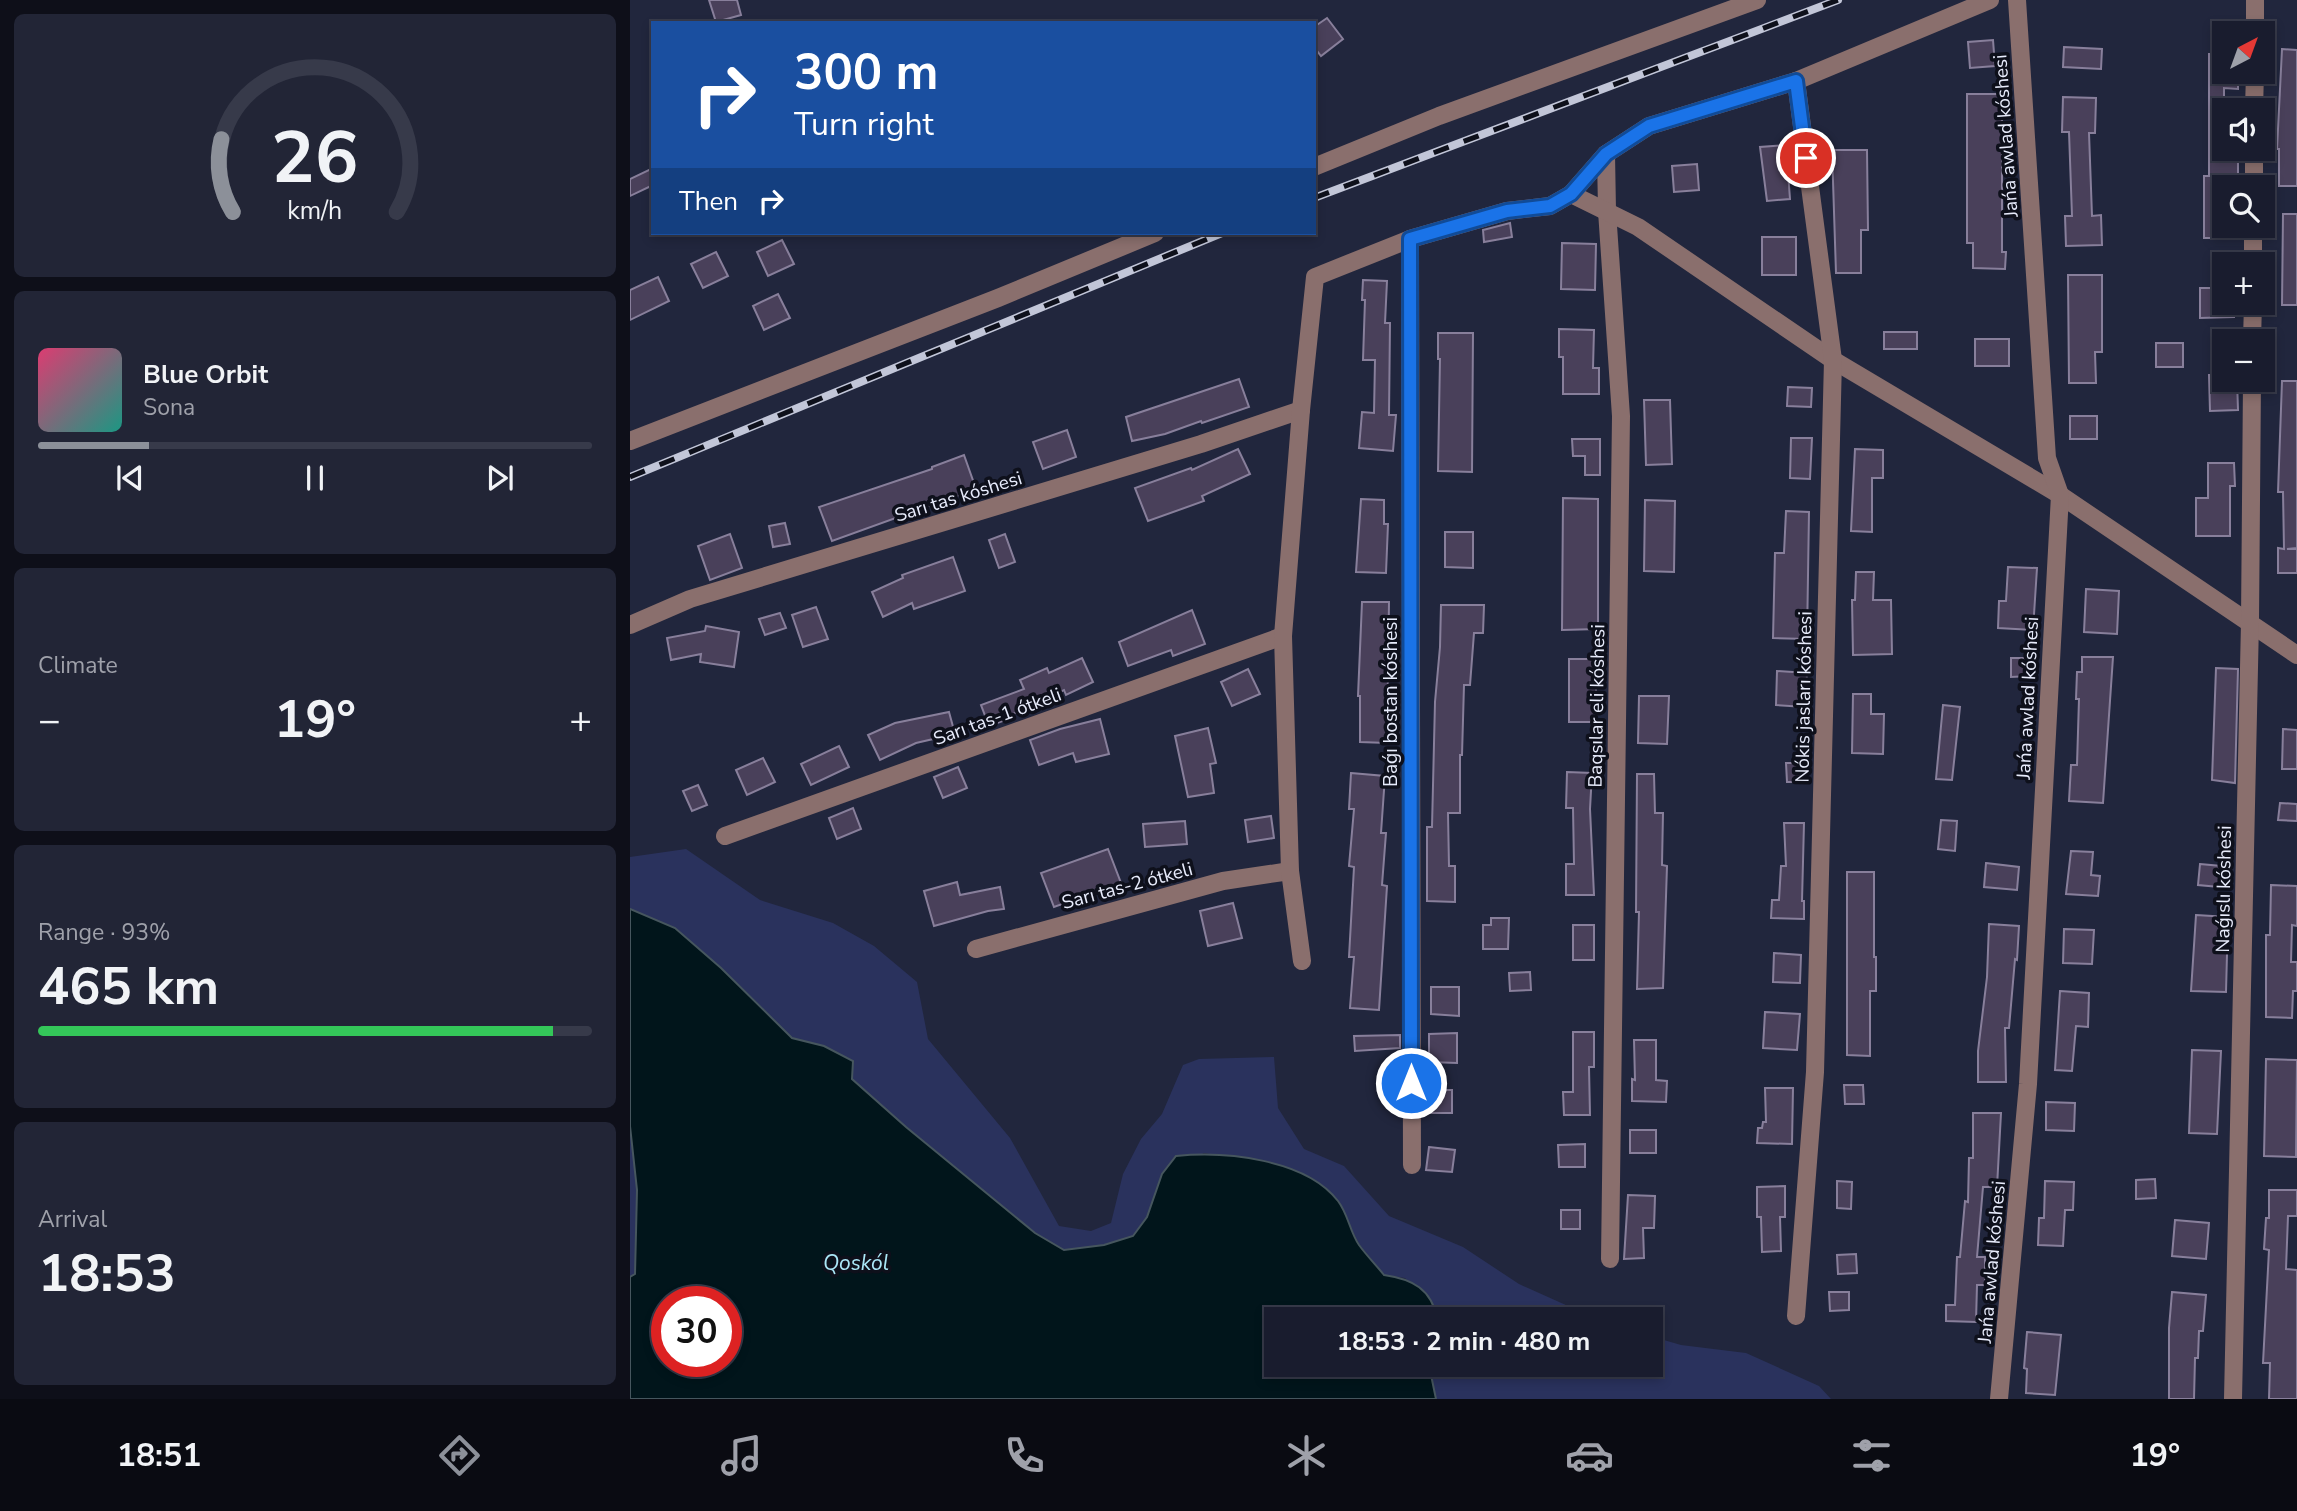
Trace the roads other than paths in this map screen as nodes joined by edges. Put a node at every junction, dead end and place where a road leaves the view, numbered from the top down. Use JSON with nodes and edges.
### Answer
{"nodes":[{"id":1,"x":1757,"y":0,"type":"edge"},
{"id":2,"x":1990,"y":0,"type":"edge"},
{"id":3,"x":2017,"y":0,"type":"edge"},
{"id":4,"x":2255,"y":0,"type":"edge"},
{"id":5,"x":2255,"y":21,"type":"edge"},
{"id":6,"x":1796,"y":81,"type":"junction"},
{"id":7,"x":1606,"y":154,"type":"junction"},
{"id":8,"x":1316,"y":166,"type":"edge"},
{"id":9,"x":1571,"y":194,"type":"junction"},
{"id":10,"x":1606,"y":211,"type":"junction"},
{"id":11,"x":1150,"y":235,"type":"edge"},
{"id":12,"x":1410,"y":239,"type":"junction"},
{"id":13,"x":1833,"y":360,"type":"junction"},
{"id":14,"x":2252,"y":392,"type":"edge"},
{"id":15,"x":1301,"y":410,"type":"junction"},
{"id":16,"x":630,"y":441,"type":"edge"},
{"id":17,"x":2060,"y":495,"type":"junction"},
{"id":18,"x":2250,"y":622,"type":"junction"},
{"id":19,"x":630,"y":625,"type":"edge"},
{"id":20,"x":1283,"y":636,"type":"junction"},
{"id":21,"x":2297,"y":654,"type":"edge"},
{"id":22,"x":725,"y":836,"type":"dead end"},
{"id":23,"x":1290,"y":871,"type":"junction"},
{"id":24,"x":976,"y":949,"type":"dead end"},
{"id":25,"x":1301,"y":961,"type":"dead end"},
{"id":26,"x":1412,"y":1165,"type":"dead end"},
{"id":27,"x":1610,"y":1259,"type":"dead end"},
{"id":28,"x":1796,"y":1316,"type":"dead end"},
{"id":29,"x":1999,"y":1399,"type":"edge"},
{"id":30,"x":2233,"y":1399,"type":"edge"}],
"edges":[{"from":1,"to":8,"type":"street"},
{"from":2,"to":6,"type":"street"},
{"from":3,"to":17,"type":"street","name":"Jańa awlad kóshesi"},
{"from":4,"to":5,"type":"street"},
{"from":6,"to":7,"type":"street"},
{"from":6,"to":13,"type":"street","name":"Nókis jasları kóshesi"},
{"from":7,"to":9,"type":"street"},
{"from":7,"to":10,"type":"street","name":"Baqsılar eli kóshesi"},
{"from":9,"to":10,"type":"street"},
{"from":9,"to":12,"type":"street"},
{"from":10,"to":13,"type":"street"},
{"from":10,"to":27,"type":"street","name":"Baqsılar eli kóshesi"},
{"from":11,"to":16,"type":"street"},
{"from":12,"to":15,"type":"street"},
{"from":12,"to":26,"type":"street","name":"Baǵı bostan kóshesi"},
{"from":13,"to":17,"type":"street"},
{"from":13,"to":28,"type":"street","name":"Nókis jasları kóshesi"},
{"from":14,"to":18,"type":"street","name":"Naǵıslı kóshesi"},
{"from":15,"to":19,"type":"street","name":"Sarı tas kóshesi"},
{"from":15,"to":20,"type":"street"},
{"from":17,"to":18,"type":"street"},
{"from":17,"to":29,"type":"street","name":"Jańa awlad kóshesi"},
{"from":18,"to":21,"type":"street"},
{"from":18,"to":30,"type":"street","name":"Naǵıslı kóshesi"},
{"from":20,"to":22,"type":"street","name":"Sarı tas-1 ótkeli"},
{"from":20,"to":23,"type":"street"},
{"from":23,"to":24,"type":"street","name":"Sarı tas-2 ótkeli"},
{"from":23,"to":25,"type":"street"}]}
